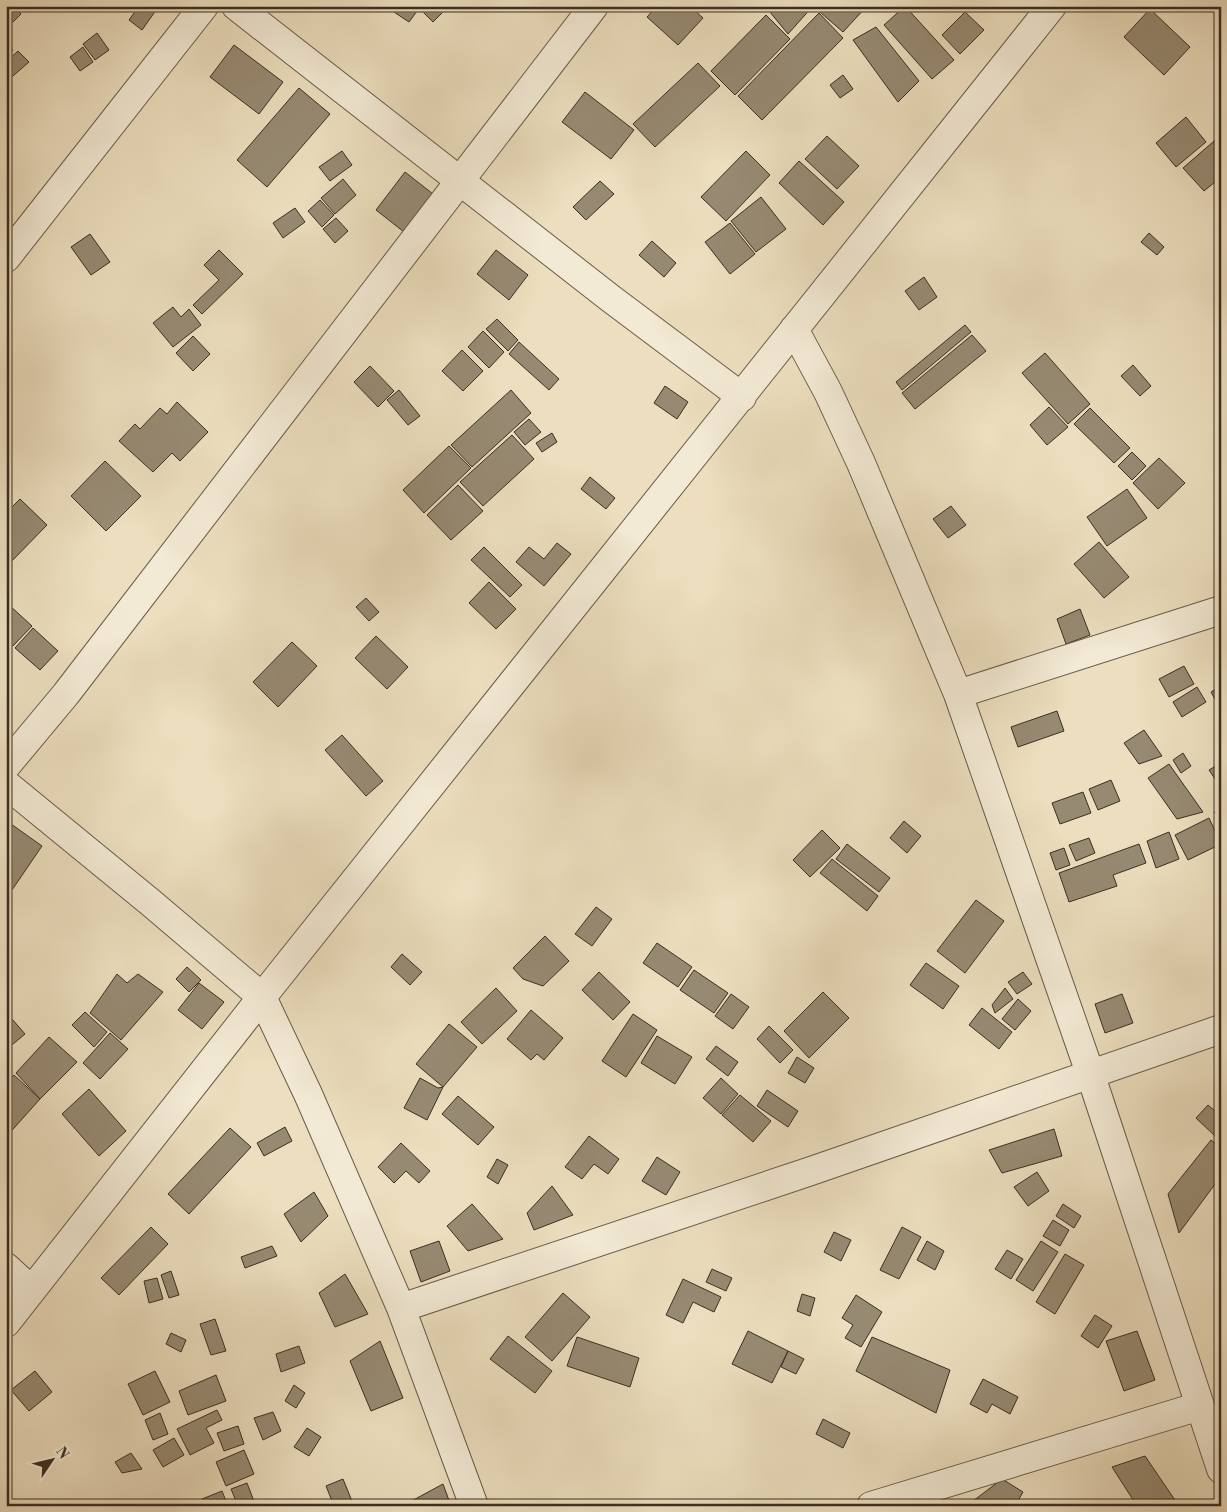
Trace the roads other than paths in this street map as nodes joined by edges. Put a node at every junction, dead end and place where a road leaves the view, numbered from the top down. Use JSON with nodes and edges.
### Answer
{"nodes":[{"id":1,"x":204,"y":6,"type":"edge"},
{"id":2,"x":236,"y":6,"type":"edge"},
{"id":3,"x":594,"y":6,"type":"edge"},
{"id":4,"x":1052,"y":6,"type":"edge"},
{"id":5,"x":459,"y":182,"type":"junction"},
{"id":6,"x":6,"y":258,"type":"edge"},
{"id":7,"x":794,"y":329,"type":"junction"},
{"id":8,"x":742,"y":397,"type":"junction"},
{"id":9,"x":1221,"y":610,"type":"edge"},
{"id":10,"x":958,"y":694,"type":"junction"},
{"id":11,"x":6,"y":766,"type":"edge"},
{"id":12,"x":6,"y":784,"type":"edge"},
{"id":13,"x":262,"y":998,"type":"junction"},
{"id":14,"x":1221,"y":1029,"type":"edge"},
{"id":15,"x":1090,"y":1073,"type":"junction"},
{"id":16,"x":6,"y":1267,"type":"edge"},
{"id":17,"x":31,"y":1290,"type":"junction"},
{"id":18,"x":401,"y":1308,"type":"junction"},
{"id":19,"x":6,"y":1322,"type":"edge"},
{"id":20,"x":1200,"y":1406,"type":"junction"},
{"id":21,"x":1221,"y":1469,"type":"edge"},
{"id":22,"x":474,"y":1506,"type":"edge"},
{"id":23,"x":871,"y":1506,"type":"edge"}],
"edges":[{"from":1,"to":6,"type":"street"},
{"from":2,"to":5,"type":"street"},
{"from":3,"to":5,"type":"street"},
{"from":4,"to":7,"type":"street"},
{"from":5,"to":8,"type":"street"},
{"from":5,"to":11,"type":"street"},
{"from":7,"to":8,"type":"street"},
{"from":7,"to":10,"type":"street"},
{"from":8,"to":13,"type":"street"},
{"from":9,"to":10,"type":"street"},
{"from":10,"to":15,"type":"street"},
{"from":12,"to":13,"type":"street"},
{"from":13,"to":17,"type":"street"},
{"from":13,"to":18,"type":"street"},
{"from":14,"to":15,"type":"street"},
{"from":15,"to":18,"type":"street"},
{"from":15,"to":20,"type":"street"},
{"from":16,"to":17,"type":"street"},
{"from":17,"to":19,"type":"street"},
{"from":18,"to":22,"type":"street"},
{"from":20,"to":21,"type":"street"},
{"from":20,"to":23,"type":"street"}]}
